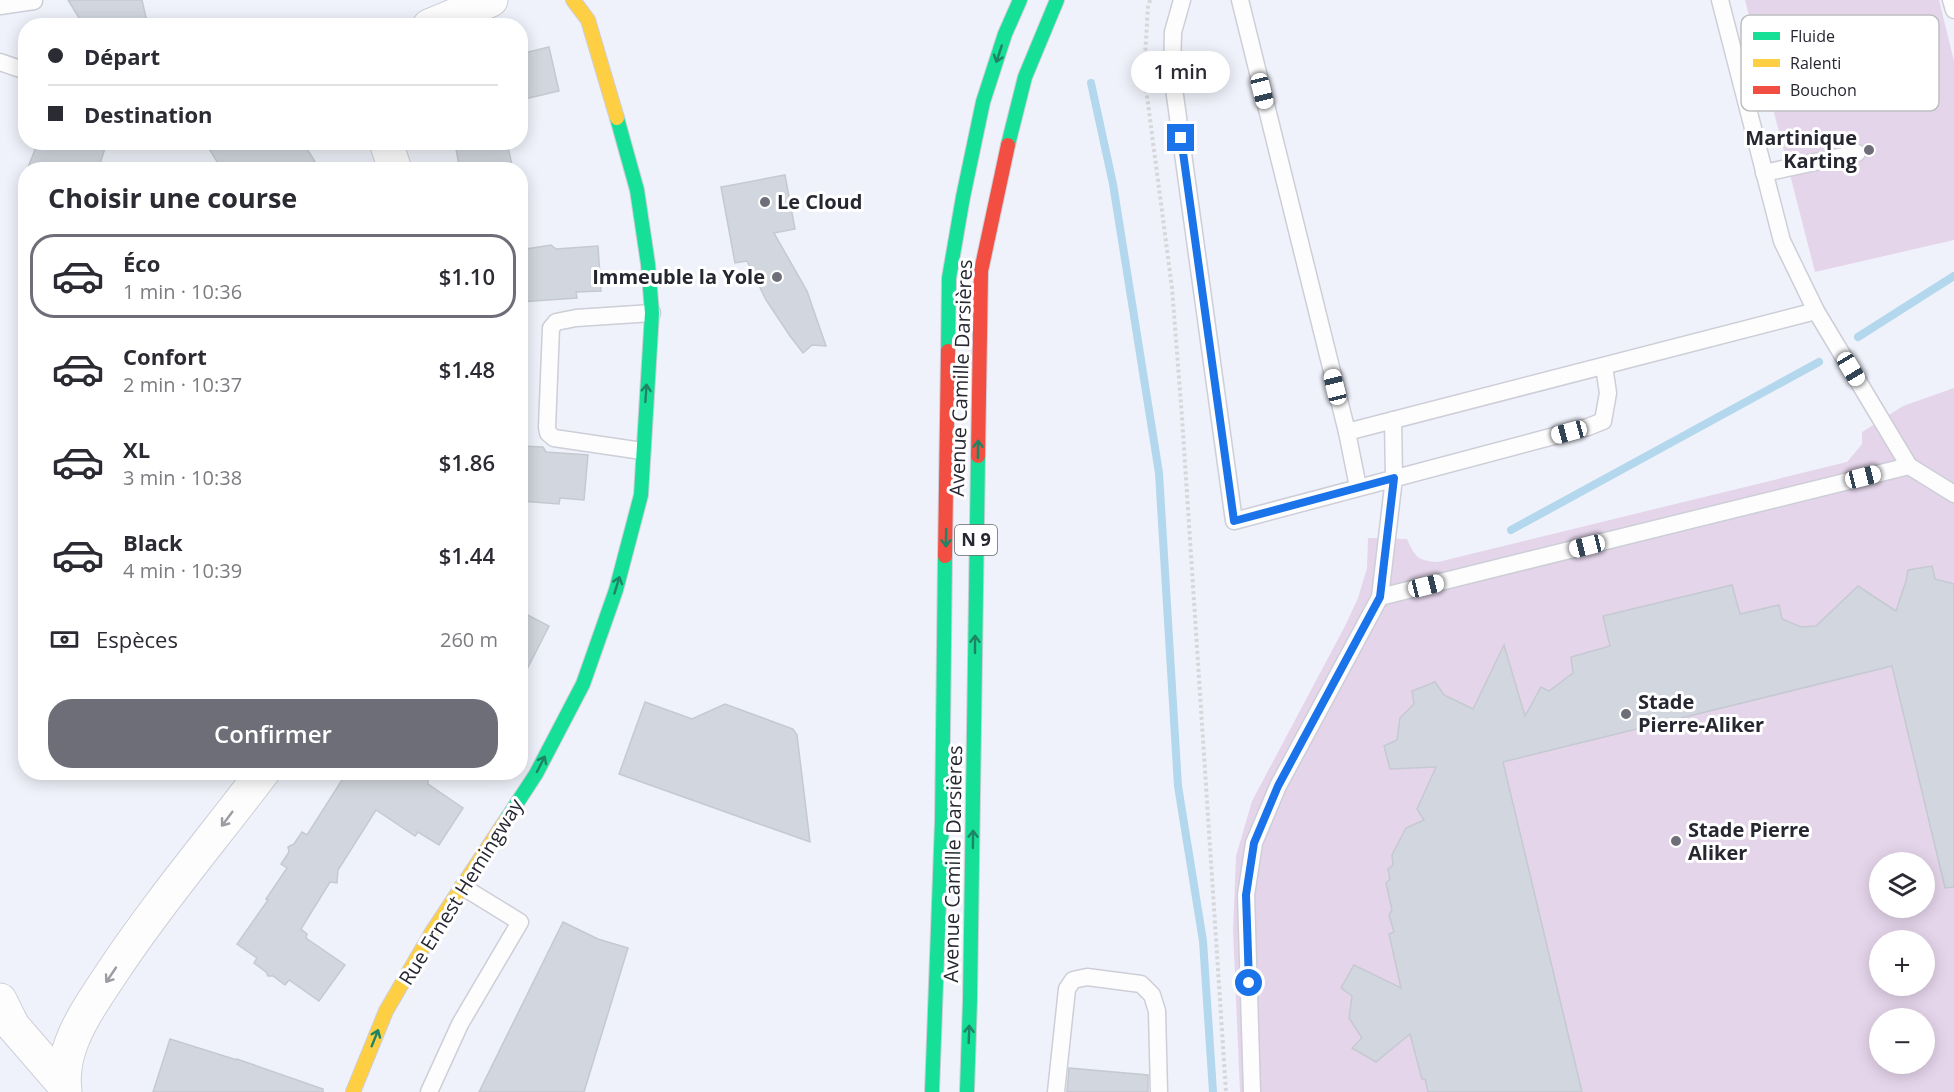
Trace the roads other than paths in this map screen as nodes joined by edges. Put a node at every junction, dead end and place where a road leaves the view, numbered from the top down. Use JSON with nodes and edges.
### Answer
{"nodes":[{"id":1,"x":573,"y":0,"type":"edge"},
{"id":2,"x":1020,"y":0,"type":"edge"},
{"id":3,"x":1057,"y":0,"type":"edge"},
{"id":4,"x":1182,"y":0,"type":"edge"},
{"id":5,"x":1240,"y":0,"type":"edge"},
{"id":6,"x":1720,"y":0,"type":"edge"},
{"id":7,"x":1951,"y":0,"type":"edge"},
{"id":8,"x":34,"y":1,"type":"edge"},
{"id":9,"x":478,"y":2,"type":"edge"},
{"id":10,"x":0,"y":6,"type":"edge"},
{"id":11,"x":1954,"y":10,"type":"edge"},
{"id":12,"x":445,"y":18,"type":"edge"},
{"id":13,"x":0,"y":62,"type":"edge"},
{"id":14,"x":18,"y":68,"type":"edge"},
{"id":15,"x":1741,"y":83,"type":"edge"},
{"id":16,"x":1748,"y":111,"type":"edge"},
{"id":17,"x":1857,"y":153,"type":"dead end"},
{"id":18,"x":1764,"y":173,"type":"junction"},
{"id":19,"x":1816,"y":311,"type":"junction"},
{"id":20,"x":652,"y":313,"type":"junction"},
{"id":21,"x":1604,"y":366,"type":"junction"},
{"id":22,"x":1393,"y":420,"type":"junction"},
{"id":23,"x":1347,"y":432,"type":"junction"},
{"id":24,"x":642,"y":451,"type":"junction"},
{"id":25,"x":1909,"y":466,"type":"junction"},
{"id":26,"x":1394,"y":478,"type":"junction"},
{"id":27,"x":1358,"y":488,"type":"junction"},
{"id":28,"x":1954,"y":494,"type":"edge"},
{"id":29,"x":1380,"y":597,"type":"junction"},
{"id":30,"x":257,"y":780,"type":"edge"},
{"id":31,"x":463,"y":888,"type":"junction"},
{"id":32,"x":0,"y":1000,"type":"edge"},
{"id":33,"x":65,"y":1088,"type":"edge"},
{"id":34,"x":353,"y":1092,"type":"edge"},
{"id":35,"x":429,"y":1092,"type":"edge"},
{"id":36,"x":932,"y":1092,"type":"edge"},
{"id":37,"x":967,"y":1092,"type":"edge"},
{"id":38,"x":1056,"y":1092,"type":"edge"},
{"id":39,"x":1159,"y":1092,"type":"edge"},
{"id":40,"x":1252,"y":1092,"type":"edge"}],
"edges":[{"from":1,"to":20,"type":"main road","name":"Rue Ernest Hemingway"},
{"from":2,"to":36,"type":"main road","name":"Avenue Camille Darsières","number":"N 9","one_way":true},
{"from":37,"to":3,"type":"main road","name":"Avenue Camille Darsières","number":"N 9","one_way":true},
{"from":4,"to":27,"type":"lane"},
{"from":5,"to":23,"type":"lane"},
{"from":6,"to":15,"type":"lane"},
{"from":7,"to":11,"type":"lane"},
{"from":8,"to":10,"type":"lane"},
{"from":9,"to":12,"type":"street"},
{"from":13,"to":14,"type":"lane"},
{"from":16,"to":18,"type":"lane"},
{"from":17,"to":18,"type":"lane"},
{"from":18,"to":19,"type":"lane"},
{"from":19,"to":21,"type":"lane"},
{"from":19,"to":25,"type":"lane"},
{"from":24,"to":20,"type":"main road","name":"Rue Ernest Hemingway","one_way":true},
{"from":20,"to":24,"type":"lane"},
{"from":21,"to":22,"type":"lane"},
{"from":21,"to":26,"type":"lane"},
{"from":22,"to":23,"type":"lane"},
{"from":22,"to":26,"type":"lane"},
{"from":23,"to":27,"type":"lane"},
{"from":31,"to":24,"type":"main road","name":"Rue Ernest Hemingway","one_way":true},
{"from":25,"to":28,"type":"lane"},
{"from":25,"to":29,"type":"lane"},
{"from":26,"to":27,"type":"lane"},
{"from":26,"to":29,"type":"lane"},
{"from":29,"to":40,"type":"lane"},
{"from":30,"to":33,"type":"street","one_way":true},
{"from":34,"to":31,"type":"main road","name":"Rue Ernest Hemingway","one_way":true},
{"from":31,"to":35,"type":"lane"},
{"from":32,"to":33,"type":"street"},
{"from":38,"to":39,"type":"lane"}]}
